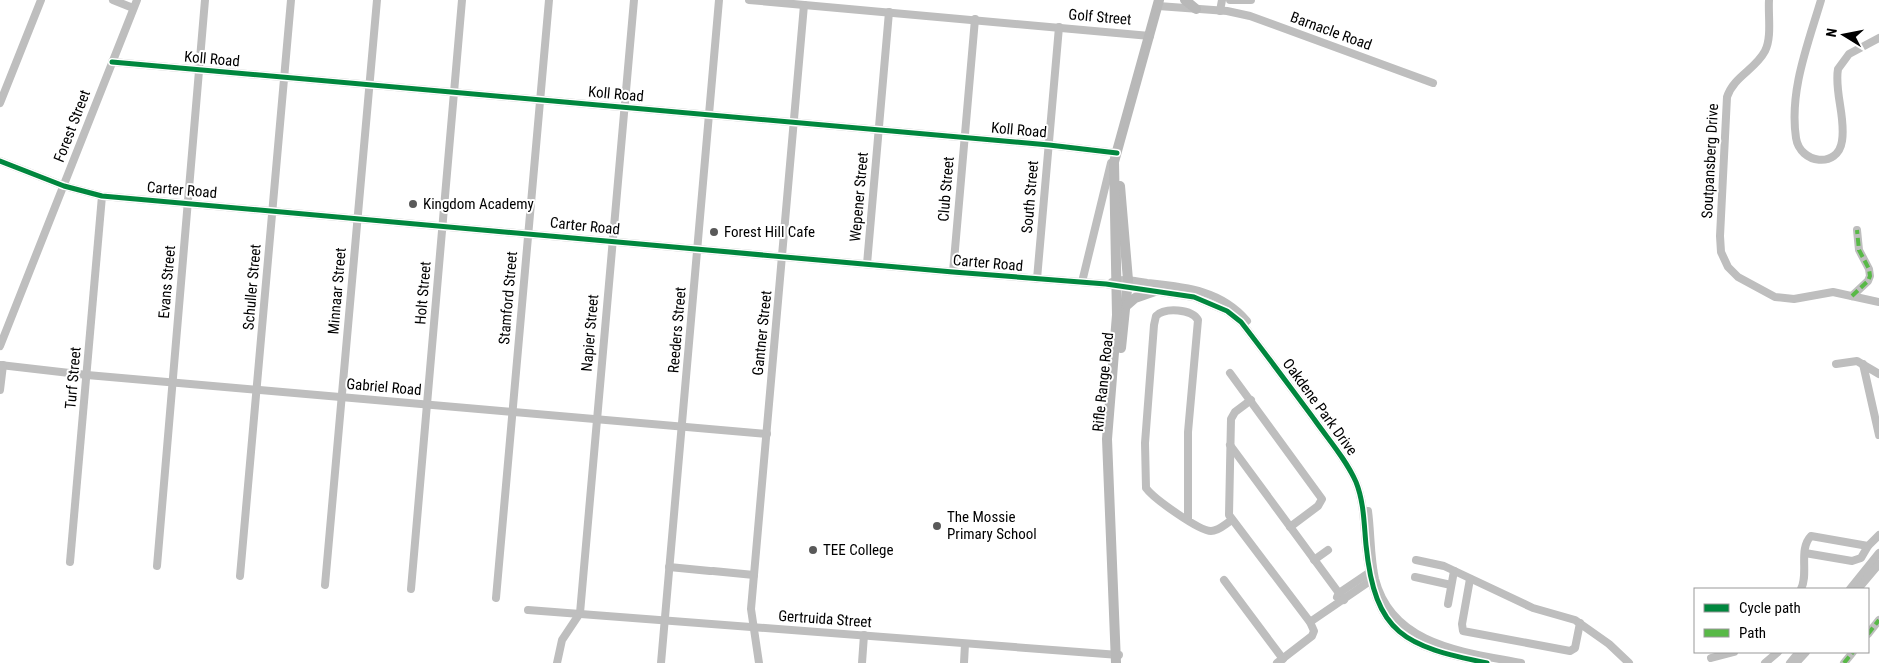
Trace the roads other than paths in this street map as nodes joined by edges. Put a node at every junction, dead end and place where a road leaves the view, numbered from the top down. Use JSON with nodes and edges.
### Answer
{"nodes":[{"id":1,"x":41,"y":0,"type":"edge"},
{"id":2,"x":113,"y":0,"type":"edge"},
{"id":3,"x":205,"y":0,"type":"edge"},
{"id":4,"x":291,"y":0,"type":"edge"},
{"id":5,"x":376,"y":0,"type":"edge"},
{"id":6,"x":462,"y":0,"type":"edge"},
{"id":7,"x":549,"y":0,"type":"edge"},
{"id":8,"x":634,"y":0,"type":"edge"},
{"id":9,"x":719,"y":0,"type":"edge"},
{"id":10,"x":749,"y":0,"type":"edge"},
{"id":11,"x":851,"y":0,"type":"edge"},
{"id":12,"x":1185,"y":0,"type":"edge"},
{"id":13,"x":1222,"y":0,"type":"edge"},
{"id":14,"x":1230,"y":0,"type":"edge"},
{"id":15,"x":1251,"y":0,"type":"edge"},
{"id":16,"x":1769,"y":0,"type":"edge"},
{"id":17,"x":1821,"y":0,"type":"edge"},
{"id":18,"x":1158,"y":3,"type":"edge"},
{"id":19,"x":135,"y":4,"type":"edge"},
{"id":20,"x":804,"y":5,"type":"junction"},
{"id":21,"x":850,"y":9,"type":"junction"},
{"id":22,"x":1196,"y":9,"type":"junction"},
{"id":23,"x":1220,"y":11,"type":"junction"},
{"id":24,"x":889,"y":12,"type":"junction"},
{"id":25,"x":975,"y":19,"type":"junction"},
{"id":26,"x":1059,"y":27,"type":"junction"},
{"id":27,"x":1150,"y":36,"type":"junction"},
{"id":28,"x":1879,"y":38,"type":"edge"},
{"id":29,"x":112,"y":62,"type":"junction"},
{"id":30,"x":199,"y":71,"type":"junction"},
{"id":31,"x":284,"y":78,"type":"junction"},
{"id":32,"x":1433,"y":83,"type":"dead end"},
{"id":33,"x":369,"y":84,"type":"junction"},
{"id":34,"x":455,"y":92,"type":"junction"},
{"id":35,"x":539,"y":100,"type":"junction"},
{"id":36,"x":0,"y":103,"type":"edge"},
{"id":37,"x":624,"y":108,"type":"junction"},
{"id":38,"x":708,"y":116,"type":"junction"},
{"id":39,"x":794,"y":123,"type":"junction"},
{"id":40,"x":879,"y":130,"type":"junction"},
{"id":41,"x":964,"y":138,"type":"junction"},
{"id":42,"x":1049,"y":145,"type":"junction"},
{"id":43,"x":1115,"y":152,"type":"junction"},
{"id":44,"x":0,"y":161,"type":"edge"},
{"id":45,"x":1116,"y":166,"type":"junction"},
{"id":46,"x":64,"y":186,"type":"junction"},
{"id":47,"x":102,"y":196,"type":"junction"},
{"id":48,"x":188,"y":203,"type":"junction"},
{"id":49,"x":272,"y":210,"type":"junction"},
{"id":50,"x":357,"y":219,"type":"junction"},
{"id":51,"x":442,"y":226,"type":"junction"},
{"id":52,"x":1856,"y":230,"type":"dead end"},
{"id":53,"x":528,"y":233,"type":"junction"},
{"id":54,"x":612,"y":242,"type":"junction"},
{"id":55,"x":698,"y":249,"type":"junction"},
{"id":56,"x":783,"y":256,"type":"junction"},
{"id":57,"x":867,"y":264,"type":"junction"},
{"id":58,"x":953,"y":272,"type":"junction"},
{"id":59,"x":1037,"y":279,"type":"junction"},
{"id":60,"x":1082,"y":282,"type":"junction"},
{"id":61,"x":1117,"y":283,"type":"junction"},
{"id":62,"x":1128,"y":284,"type":"junction"},
{"id":63,"x":1155,"y":291,"type":"junction"},
{"id":64,"x":1852,"y":296,"type":"junction"},
{"id":65,"x":1879,"y":302,"type":"edge"},
{"id":66,"x":1219,"y":303,"type":"junction"},
{"id":67,"x":1127,"y":305,"type":"junction"},
{"id":68,"x":0,"y":346,"type":"edge"},
{"id":69,"x":1836,"y":364,"type":"dead end"},
{"id":70,"x":1862,"y":364,"type":"junction"},
{"id":71,"x":1,"y":365,"type":"edge"},
{"id":72,"x":1230,"y":373,"type":"dead end"},
{"id":73,"x":87,"y":374,"type":"junction"},
{"id":74,"x":1879,"y":374,"type":"edge"},
{"id":75,"x":172,"y":381,"type":"junction"},
{"id":76,"x":257,"y":389,"type":"junction"},
{"id":77,"x":0,"y":390,"type":"edge"},
{"id":78,"x":342,"y":397,"type":"junction"},
{"id":79,"x":1251,"y":400,"type":"junction"},
{"id":80,"x":428,"y":404,"type":"junction"},
{"id":81,"x":512,"y":411,"type":"junction"},
{"id":82,"x":596,"y":418,"type":"junction"},
{"id":83,"x":1878,"y":423,"type":"edge"},
{"id":84,"x":681,"y":426,"type":"junction"},
{"id":85,"x":767,"y":434,"type":"junction"},
{"id":86,"x":1879,"y":435,"type":"edge"},
{"id":87,"x":1230,"y":445,"type":"junction"},
{"id":88,"x":1188,"y":519,"type":"junction"},
{"id":89,"x":1232,"y":520,"type":"junction"},
{"id":90,"x":1290,"y":527,"type":"junction"},
{"id":91,"x":1879,"y":535,"type":"edge"},
{"id":92,"x":1868,"y":546,"type":"junction"},
{"id":93,"x":1328,"y":550,"type":"dead end"},
{"id":94,"x":1805,"y":553,"type":"junction"},
{"id":95,"x":1879,"y":553,"type":"edge"},
{"id":96,"x":1314,"y":560,"type":"junction"},
{"id":97,"x":1416,"y":560,"type":"dead end"},
{"id":98,"x":70,"y":562,"type":"dead end"},
{"id":99,"x":1879,"y":564,"type":"edge"},
{"id":100,"x":157,"y":566,"type":"dead end"},
{"id":101,"x":669,"y":567,"type":"junction"},
{"id":102,"x":1371,"y":570,"type":"junction"},
{"id":103,"x":1454,"y":571,"type":"junction"},
{"id":104,"x":754,"y":575,"type":"junction"},
{"id":105,"x":240,"y":576,"type":"dead end"},
{"id":106,"x":1416,"y":577,"type":"dead end"},
{"id":107,"x":1470,"y":579,"type":"junction"},
{"id":108,"x":1224,"y":580,"type":"dead end"},
{"id":109,"x":1372,"y":580,"type":"junction"},
{"id":110,"x":325,"y":585,"type":"dead end"},
{"id":111,"x":1451,"y":585,"type":"junction"},
{"id":112,"x":1804,"y":588,"type":"edge"},
{"id":113,"x":1851,"y":588,"type":"edge"},
{"id":114,"x":1859,"y":588,"type":"edge"},
{"id":115,"x":411,"y":589,"type":"dead end"},
{"id":116,"x":1339,"y":593,"type":"junction"},
{"id":117,"x":496,"y":598,"type":"dead end"},
{"id":118,"x":1344,"y":600,"type":"junction"},
{"id":119,"x":1334,"y":604,"type":"junction"},
{"id":120,"x":1448,"y":604,"type":"dead end"},
{"id":121,"x":528,"y":610,"type":"dead end"},
{"id":122,"x":580,"y":613,"type":"junction"},
{"id":123,"x":664,"y":620,"type":"junction"},
{"id":124,"x":1879,"y":620,"type":"edge"},
{"id":125,"x":1310,"y":622,"type":"junction"},
{"id":126,"x":1580,"y":623,"type":"junction"},
{"id":127,"x":752,"y":627,"type":"junction"},
{"id":128,"x":1869,"y":633,"type":"edge"},
{"id":129,"x":864,"y":636,"type":"junction"},
{"id":130,"x":965,"y":644,"type":"junction"},
{"id":131,"x":1730,"y":653,"type":"edge"},
{"id":132,"x":1798,"y":653,"type":"edge"},
{"id":133,"x":1805,"y":653,"type":"edge"},
{"id":134,"x":1852,"y":653,"type":"edge"},
{"id":135,"x":1711,"y":658,"type":"dead end"},
{"id":136,"x":1118,"y":659,"type":"edge"},
{"id":137,"x":1280,"y":661,"type":"edge"},
{"id":138,"x":557,"y":663,"type":"edge"},
{"id":139,"x":661,"y":663,"type":"edge"},
{"id":140,"x":759,"y":663,"type":"edge"},
{"id":141,"x":862,"y":663,"type":"edge"},
{"id":142,"x":964,"y":663,"type":"edge"},
{"id":143,"x":1487,"y":663,"type":"edge"},
{"id":144,"x":1521,"y":663,"type":"edge"},
{"id":145,"x":1629,"y":663,"type":"edge"},
{"id":146,"x":1790,"y":663,"type":"edge"},
{"id":147,"x":1796,"y":663,"type":"edge"},
{"id":148,"x":1844,"y":663,"type":"edge"}],
"edges":[{"from":1,"to":36,"type":"street"},
{"from":2,"to":19,"type":"street"},
{"from":3,"to":30,"type":"street","name":"Evans Street"},
{"from":4,"to":31,"type":"street","name":"Schuller Street"},
{"from":5,"to":33,"type":"street","name":"Minnaar Street"},
{"from":6,"to":34,"type":"street","name":"Holt Street"},
{"from":7,"to":35,"type":"street","name":"Stamford Street"},
{"from":8,"to":37,"type":"street","name":"Napier Street"},
{"from":9,"to":38,"type":"street","name":"Reeders Street"},
{"from":10,"to":20,"type":"street","name":"Golf Street"},
{"from":11,"to":21,"type":"street"},
{"from":12,"to":22,"type":"main road"},
{"from":13,"to":23,"type":"street"},
{"from":14,"to":15,"type":"street"},
{"from":16,"to":64,"type":"street","name":"Soutpansberg Drive"},
{"from":17,"to":28,"type":"street"},
{"from":18,"to":22,"type":"street","name":"Barnacle Road"},
{"from":18,"to":27,"type":"main road"},
{"from":19,"to":29,"type":"street","name":"Forest Street"},
{"from":20,"to":21,"type":"street","name":"Golf Street"},
{"from":20,"to":39,"type":"street","name":"Gantner Street"},
{"from":21,"to":24,"type":"street","name":"Golf Street"},
{"from":22,"to":23,"type":"street","name":"Barnacle Road"},
{"from":23,"to":32,"type":"street","name":"Barnacle Road"},
{"from":24,"to":25,"type":"street","name":"Golf Street"},
{"from":24,"to":40,"type":"street","name":"Wepener Street"},
{"from":25,"to":26,"type":"street","name":"Golf Street"},
{"from":25,"to":41,"type":"street","name":"Club Street"},
{"from":26,"to":27,"type":"street","name":"Golf Street"},
{"from":26,"to":42,"type":"street","name":"South Street"},
{"from":27,"to":43,"type":"main road"},
{"from":29,"to":30,"type":"street","name":"Koll Road"},
{"from":29,"to":46,"type":"street","name":"Forest Street"},
{"from":30,"to":31,"type":"street","name":"Koll Road"},
{"from":30,"to":48,"type":"street","name":"Evans Street"},
{"from":31,"to":33,"type":"street","name":"Koll Road"},
{"from":31,"to":49,"type":"street","name":"Schuller Street"},
{"from":33,"to":34,"type":"street","name":"Koll Road"},
{"from":33,"to":50,"type":"street","name":"Minnaar Street"},
{"from":34,"to":35,"type":"street","name":"Koll Road"},
{"from":34,"to":51,"type":"street","name":"Holt Street"},
{"from":35,"to":37,"type":"street","name":"Koll Road"},
{"from":35,"to":53,"type":"street","name":"Stamford Street"},
{"from":37,"to":38,"type":"street","name":"Koll Road"},
{"from":37,"to":54,"type":"street","name":"Napier Street"},
{"from":38,"to":39,"type":"street","name":"Koll Road"},
{"from":38,"to":55,"type":"street","name":"Reeders Street"},
{"from":39,"to":40,"type":"street","name":"Koll Road"},
{"from":39,"to":56,"type":"street","name":"Gantner Street"},
{"from":40,"to":41,"type":"street","name":"Koll Road"},
{"from":40,"to":57,"type":"street","name":"Wepener Street"},
{"from":41,"to":42,"type":"street","name":"Koll Road"},
{"from":41,"to":58,"type":"street","name":"Club Street"},
{"from":42,"to":43,"type":"street","name":"Koll Road"},
{"from":42,"to":59,"type":"street","name":"South Street"},
{"from":43,"to":45,"type":"main road"},
{"from":43,"to":60,"type":"street"},
{"from":44,"to":46,"type":"street","name":"Carter Road"},
{"from":45,"to":61,"type":"main road","name":"Rifle Range Road"},
{"from":45,"to":62,"type":"main road","name":"Rifle Range Road"},
{"from":46,"to":47,"type":"street","name":"Carter Road"},
{"from":46,"to":68,"type":"street","name":"Forest Street"},
{"from":47,"to":48,"type":"street","name":"Carter Road"},
{"from":47,"to":73,"type":"street","name":"Turf Street"},
{"from":48,"to":49,"type":"street","name":"Carter Road"},
{"from":48,"to":75,"type":"street","name":"Evans Street"},
{"from":49,"to":50,"type":"street","name":"Carter Road"},
{"from":49,"to":76,"type":"street","name":"Schuller Street"},
{"from":50,"to":51,"type":"street","name":"Carter Road"},
{"from":50,"to":78,"type":"street","name":"Minnaar Street"},
{"from":51,"to":53,"type":"street","name":"Carter Road"},
{"from":51,"to":80,"type":"street","name":"Holt Street"},
{"from":52,"to":64,"type":"street"},
{"from":53,"to":54,"type":"street","name":"Carter Road"},
{"from":53,"to":81,"type":"street","name":"Stamford Street"},
{"from":54,"to":55,"type":"street","name":"Carter Road"},
{"from":54,"to":82,"type":"street","name":"Napier Street"},
{"from":55,"to":56,"type":"street","name":"Carter Road"},
{"from":55,"to":84,"type":"street","name":"Reeders Street"},
{"from":56,"to":57,"type":"street","name":"Carter Road"},
{"from":56,"to":85,"type":"street","name":"Gantner Street"},
{"from":57,"to":58,"type":"street","name":"Carter Road"},
{"from":58,"to":59,"type":"street","name":"Carter Road"},
{"from":59,"to":60,"type":"street","name":"Carter Road"},
{"from":60,"to":61,"type":"street","name":"Carter Road"},
{"from":61,"to":62,"type":"street","name":"Oakdene Park Drive"},
{"from":61,"to":136,"type":"main road","name":"Rifle Range Road"},
{"from":62,"to":63,"type":"street","name":"Oakdene Park Drive"},
{"from":62,"to":66,"type":"street","name":"Oakdene Park Drive"},
{"from":62,"to":67,"type":"main road","name":"Rifle Range Road"},
{"from":63,"to":66,"type":"street","name":"Oakdene Park Drive"},
{"from":63,"to":67,"type":"main road"},
{"from":64,"to":65,"type":"street"},
{"from":66,"to":102,"type":"street","name":"Oakdene Park Drive"},
{"from":67,"to":136,"type":"main road","name":"Rifle Range Road"},
{"from":69,"to":70,"type":"street"},
{"from":70,"to":74,"type":"street"},
{"from":70,"to":83,"type":"street"},
{"from":71,"to":73,"type":"street","name":"Gabriel Road"},
{"from":71,"to":77,"type":"street"},
{"from":72,"to":79,"type":"street"},
{"from":73,"to":75,"type":"street","name":"Gabriel Road"},
{"from":73,"to":98,"type":"street","name":"Turf Street"},
{"from":75,"to":76,"type":"street","name":"Gabriel Road"},
{"from":75,"to":100,"type":"street","name":"Evans Street"},
{"from":76,"to":78,"type":"street","name":"Gabriel Road"},
{"from":76,"to":105,"type":"street","name":"Schuller Street"},
{"from":78,"to":80,"type":"street","name":"Gabriel Road"},
{"from":78,"to":110,"type":"street","name":"Minnaar Street"},
{"from":79,"to":87,"type":"street"},
{"from":79,"to":90,"type":"street"},
{"from":80,"to":81,"type":"street","name":"Gabriel Road"},
{"from":80,"to":115,"type":"street","name":"Holt Street"},
{"from":81,"to":82,"type":"street","name":"Gabriel Road"},
{"from":81,"to":117,"type":"street","name":"Stamford Street"},
{"from":82,"to":84,"type":"street","name":"Gabriel Road"},
{"from":82,"to":122,"type":"street","name":"Napier Street"},
{"from":83,"to":86,"type":"street"},
{"from":84,"to":85,"type":"street","name":"Gabriel Road"},
{"from":84,"to":101,"type":"street","name":"Reeders Street"},
{"from":85,"to":104,"type":"street","name":"Gantner Street"},
{"from":87,"to":89,"type":"street"},
{"from":87,"to":90,"type":"street"},
{"from":88,"to":88,"type":"street"},
{"from":88,"to":89,"type":"street"},
{"from":89,"to":125,"type":"street"},
{"from":90,"to":96,"type":"street"},
{"from":91,"to":92,"type":"street"},
{"from":92,"to":94,"type":"street"},
{"from":92,"to":94,"type":"street"},
{"from":93,"to":96,"type":"street"},
{"from":94,"to":112,"type":"street"},
{"from":95,"to":113,"type":"street"},
{"from":96,"to":116,"type":"street"},
{"from":97,"to":103,"type":"street"},
{"from":99,"to":114,"type":"street"},
{"from":101,"to":104,"type":"street"},
{"from":101,"to":123,"type":"street","name":"Reeders Street"},
{"from":102,"to":109,"type":"street","name":"Oakdene Park Drive"},
{"from":102,"to":116,"type":"street"},
{"from":103,"to":107,"type":"street"},
{"from":103,"to":111,"type":"street"},
{"from":104,"to":127,"type":"street","name":"Gantner Street"},
{"from":106,"to":111,"type":"street"},
{"from":107,"to":126,"type":"street"},
{"from":107,"to":126,"type":"street"},
{"from":108,"to":137,"type":"street"},
{"from":109,"to":118,"type":"street"},
{"from":109,"to":143,"type":"street","name":"Oakdene Park Drive"},
{"from":109,"to":144,"type":"street","name":"Oakdene Park Drive"},
{"from":111,"to":120,"type":"street"},
{"from":116,"to":118,"type":"street"},
{"from":116,"to":119,"type":"street"},
{"from":118,"to":119,"type":"street"},
{"from":119,"to":125,"type":"street"},
{"from":121,"to":122,"type":"street","name":"Gertruida Street"},
{"from":122,"to":123,"type":"street","name":"Gertruida Street"},
{"from":122,"to":138,"type":"street","name":"Napier Street"},
{"from":123,"to":127,"type":"street","name":"Gertruida Street"},
{"from":123,"to":139,"type":"street","name":"Reeders Street"},
{"from":124,"to":128,"type":"street"},
{"from":125,"to":137,"type":"street"},
{"from":126,"to":145,"type":"street"},
{"from":127,"to":129,"type":"street","name":"Gertruida Street"},
{"from":127,"to":140,"type":"street","name":"Gantner Street"},
{"from":129,"to":130,"type":"street","name":"Gertruida Street"},
{"from":129,"to":141,"type":"street"},
{"from":130,"to":136,"type":"street","name":"Gertruida Street"},
{"from":130,"to":142,"type":"street"},
{"from":131,"to":135,"type":"street"},
{"from":132,"to":146,"type":"street"},
{"from":133,"to":147,"type":"street"},
{"from":134,"to":148,"type":"street"}]}
